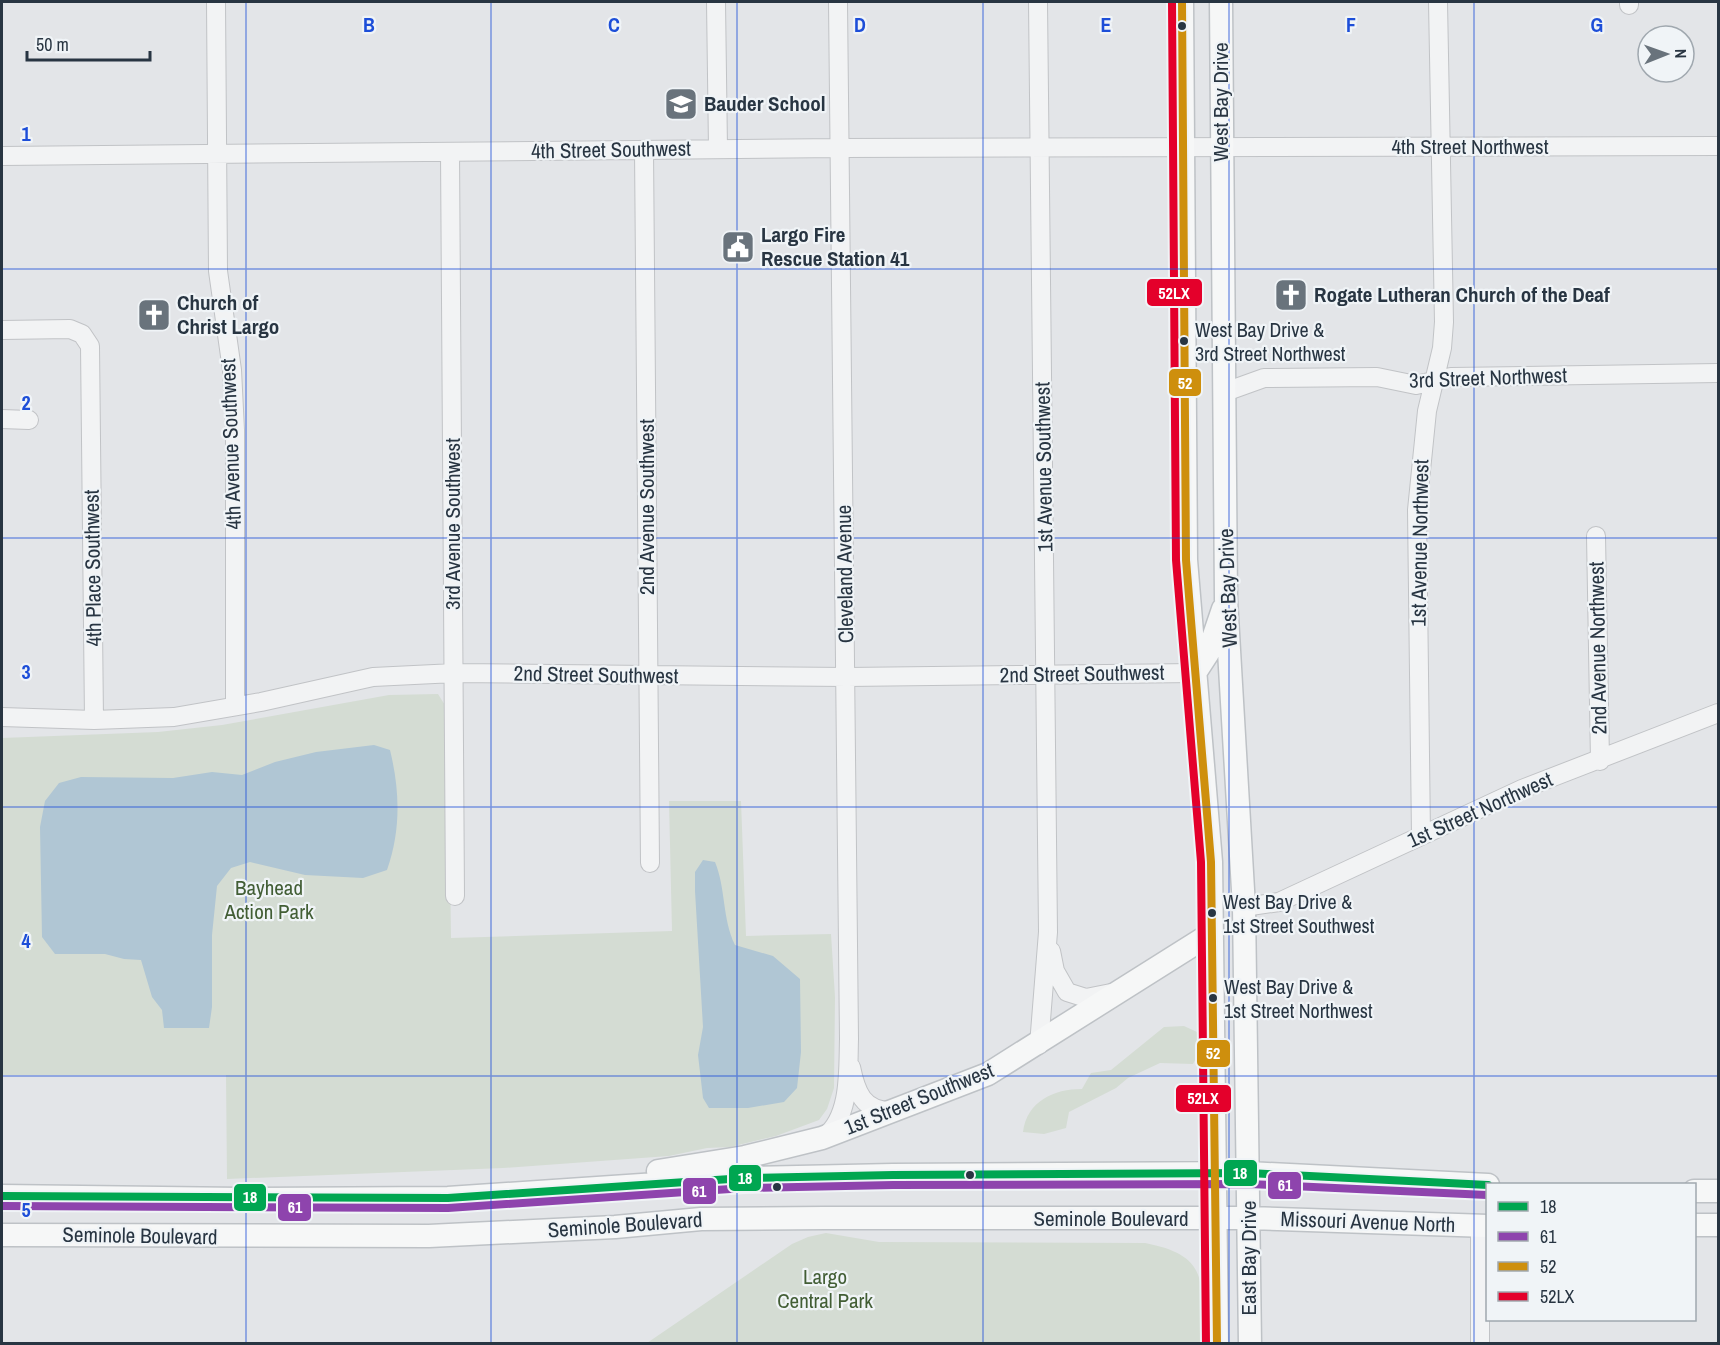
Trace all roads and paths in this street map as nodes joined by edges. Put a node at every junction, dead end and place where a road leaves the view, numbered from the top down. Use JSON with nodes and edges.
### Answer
{"nodes":[{"id":1,"x":216,"y":2,"type":"edge"},
{"id":2,"x":716,"y":2,"type":"edge"},
{"id":3,"x":838,"y":2,"type":"edge"},
{"id":4,"x":1038,"y":2,"type":"edge"},
{"id":5,"x":1182,"y":2,"type":"edge"},
{"id":6,"x":1221,"y":2,"type":"edge"},
{"id":7,"x":1438,"y":2,"type":"edge"},
{"id":8,"x":1719,"y":146,"type":"edge"},
{"id":9,"x":1441,"y":147,"type":"junction"},
{"id":10,"x":840,"y":148,"type":"junction"},
{"id":11,"x":1184,"y":148,"type":"junction"},
{"id":12,"x":1221,"y":148,"type":"junction"},
{"id":13,"x":718,"y":149,"type":"junction"},
{"id":14,"x":1041,"y":149,"type":"junction"},
{"id":15,"x":644,"y":150,"type":"junction"},
{"id":16,"x":450,"y":152,"type":"junction"},
{"id":17,"x":218,"y":154,"type":"junction"},
{"id":18,"x":2,"y":156,"type":"edge"},
{"id":19,"x":2,"y":330,"type":"edge"},
{"id":20,"x":1719,"y":373,"type":"edge"},
{"id":21,"x":1433,"y":381,"type":"junction"},
{"id":22,"x":1225,"y":392,"type":"junction"},
{"id":23,"x":2,"y":419,"type":"edge"},
{"id":24,"x":29,"y":420,"type":"dead end"},
{"id":25,"x":1596,"y":536,"type":"dead end"},
{"id":26,"x":1226,"y":599,"type":"junction"},
{"id":27,"x":454,"y":673,"type":"junction"},
{"id":28,"x":1195,"y":673,"type":"junction"},
{"id":29,"x":648,"y":675,"type":"junction"},
{"id":30,"x":1047,"y":675,"type":"junction"},
{"id":31,"x":847,"y":677,"type":"junction"},
{"id":32,"x":235,"y":706,"type":"junction"},
{"id":33,"x":1719,"y":713,"type":"edge"},
{"id":34,"x":2,"y":717,"type":"edge"},
{"id":35,"x":94,"y":720,"type":"junction"},
{"id":36,"x":1600,"y":760,"type":"junction"},
{"id":37,"x":1205,"y":776,"type":"junction"},
{"id":38,"x":1239,"y":791,"type":"junction"},
{"id":39,"x":1421,"y":836,"type":"junction"},
{"id":40,"x":650,"y":863,"type":"dead end"},
{"id":41,"x":455,"y":896,"type":"dead end"},
{"id":42,"x":1244,"y":907,"type":"junction"},
{"id":43,"x":1048,"y":932,"type":"junction"},
{"id":44,"x":1212,"y":933,"type":"junction"},
{"id":45,"x":1120,"y":992,"type":"junction"},
{"id":46,"x":1039,"y":1045,"type":"junction"},
{"id":47,"x":848,"y":1054,"type":"junction"},
{"id":48,"x":891,"y":1111,"type":"junction"},
{"id":49,"x":822,"y":1138,"type":"junction"},
{"id":50,"x":1216,"y":1173,"type":"junction"},
{"id":51,"x":1249,"y":1173,"type":"junction"},
{"id":52,"x":1486,"y":1185,"type":"edge"},
{"id":53,"x":630,"y":1186,"type":"junction"},
{"id":54,"x":560,"y":1191,"type":"junction"},
{"id":55,"x":1696,"y":1191,"type":"edge"},
{"id":56,"x":1719,"y":1191,"type":"edge"},
{"id":57,"x":2,"y":1196,"type":"edge"},
{"id":58,"x":279,"y":1199,"type":"junction"},
{"id":59,"x":1250,"y":1218,"type":"junction"},
{"id":60,"x":1216,"y":1219,"type":"junction"},
{"id":61,"x":1719,"y":1225,"type":"edge"},
{"id":62,"x":1484,"y":1226,"type":"edge"},
{"id":63,"x":1696,"y":1226,"type":"edge"},
{"id":64,"x":564,"y":1230,"type":"junction"},
{"id":65,"x":2,"y":1234,"type":"edge"},
{"id":66,"x":279,"y":1237,"type":"junction"},
{"id":67,"x":1217,"y":1344,"type":"edge"},
{"id":68,"x":1250,"y":1344,"type":"edge"},
{"id":69,"x":1480,"y":1344,"type":"edge"}],
"edges":[{"from":1,"to":17,"type":"street","name":"4th Avenue Southwest"},
{"from":2,"to":13,"type":"street"},
{"from":3,"to":10,"type":"street","name":"Cleveland Avenue"},
{"from":4,"to":14,"type":"street","name":"1st Avenue Southwest"},
{"from":5,"to":11,"type":"main road","name":"West Bay Drive"},
{"from":6,"to":12,"type":"main road","name":"West Bay Drive"},
{"from":7,"to":9,"type":"street","name":"1st Avenue Northwest"},
{"from":8,"to":9,"type":"street","name":"4th Street Northwest"},
{"from":9,"to":12,"type":"street","name":"4th Street Northwest"},
{"from":9,"to":21,"type":"street","name":"1st Avenue Northwest"},
{"from":10,"to":13,"type":"street","name":"4th Street Southwest"},
{"from":10,"to":14,"type":"street","name":"4th Street Southwest"},
{"from":10,"to":31,"type":"street","name":"Cleveland Avenue"},
{"from":11,"to":12,"type":"street","name":"4th Street Southwest"},
{"from":11,"to":14,"type":"street","name":"4th Street Southwest"},
{"from":11,"to":28,"type":"main road","name":"West Bay Drive"},
{"from":12,"to":22,"type":"main road","name":"West Bay Drive"},
{"from":13,"to":15,"type":"street","name":"4th Street Southwest"},
{"from":14,"to":30,"type":"street","name":"1st Avenue Southwest"},
{"from":15,"to":16,"type":"street","name":"4th Street Southwest"},
{"from":15,"to":29,"type":"street","name":"2nd Avenue Southwest"},
{"from":16,"to":17,"type":"street","name":"4th Street Southwest"},
{"from":16,"to":27,"type":"street","name":"3rd Avenue Southwest"},
{"from":17,"to":18,"type":"street","name":"4th Street Southwest"},
{"from":17,"to":32,"type":"street","name":"4th Avenue Southwest"},
{"from":19,"to":35,"type":"street","name":"4th Place Southwest"},
{"from":20,"to":21,"type":"street","name":"3rd Street Northwest"},
{"from":21,"to":22,"type":"street","name":"3rd Street Northwest"},
{"from":21,"to":39,"type":"street","name":"1st Avenue Northwest"},
{"from":22,"to":26,"type":"main road","name":"West Bay Drive"},
{"from":23,"to":24,"type":"street"},
{"from":25,"to":36,"type":"street","name":"2nd Avenue Northwest"},
{"from":26,"to":28,"type":"main road"},
{"from":26,"to":38,"type":"main road","name":"West Bay Drive"},
{"from":27,"to":29,"type":"street","name":"2nd Street Southwest"},
{"from":27,"to":32,"type":"street","name":"2nd Street Southwest"},
{"from":27,"to":41,"type":"street","name":"3rd Avenue Southwest"},
{"from":28,"to":30,"type":"street","name":"2nd Street Southwest"},
{"from":28,"to":37,"type":"main road","name":"West Bay Drive"},
{"from":28,"to":38,"type":"main road"},
{"from":29,"to":31,"type":"street","name":"2nd Street Southwest"},
{"from":29,"to":40,"type":"street","name":"2nd Avenue Southwest"},
{"from":30,"to":31,"type":"street","name":"2nd Street Southwest"},
{"from":30,"to":43,"type":"street","name":"1st Avenue Southwest"},
{"from":31,"to":47,"type":"street","name":"Cleveland Avenue"},
{"from":32,"to":35,"type":"street","name":"2nd Street Southwest"},
{"from":33,"to":36,"type":"street","name":"1st Street Northwest"},
{"from":34,"to":35,"type":"street","name":"2nd Street Southwest"},
{"from":36,"to":39,"type":"street","name":"1st Street Northwest"},
{"from":37,"to":42,"type":"main road"},
{"from":37,"to":44,"type":"main road","name":"West Bay Drive"},
{"from":38,"to":42,"type":"main road","name":"West Bay Drive"},
{"from":39,"to":42,"type":"street","name":"1st Street Northwest"},
{"from":42,"to":51,"type":"main road","name":"West Bay Drive"},
{"from":43,"to":45,"type":"street","name":"1st Avenue Southwest"},
{"from":43,"to":46,"type":"street","name":"1st Avenue Southwest"},
{"from":44,"to":45,"type":"main road","name":"1st Street Southwest"},
{"from":44,"to":50,"type":"main road","name":"West Bay Drive"},
{"from":45,"to":46,"type":"main road","name":"1st Street Southwest"},
{"from":46,"to":48,"type":"main road","name":"1st Street Southwest"},
{"from":47,"to":48,"type":"street"},
{"from":47,"to":49,"type":"street","name":"Cleveland Avenue"},
{"from":48,"to":49,"type":"main road","name":"1st Street Southwest"},
{"from":49,"to":53,"type":"main road","name":"1st Street Southwest"},
{"from":50,"to":51,"type":"main road","name":"Seminole Boulevard"},
{"from":50,"to":53,"type":"main road","name":"Seminole Boulevard"},
{"from":50,"to":60,"type":"main road","name":"East Bay Drive"},
{"from":51,"to":52,"type":"main road","name":"Missouri Avenue North"},
{"from":51,"to":59,"type":"main road","name":"East Bay Drive"},
{"from":53,"to":54,"type":"main road","name":"Seminole Boulevard"},
{"from":54,"to":58,"type":"main road","name":"Seminole Boulevard"},
{"from":54,"to":64,"type":"main road"},
{"from":55,"to":56,"type":"main road"},
{"from":57,"to":58,"type":"main road","name":"Seminole Boulevard"},
{"from":58,"to":66,"type":"main road"},
{"from":59,"to":60,"type":"main road","name":"Seminole Boulevard"},
{"from":59,"to":62,"type":"main road","name":"Missouri Avenue North"},
{"from":59,"to":68,"type":"main road","name":"East Bay Drive"},
{"from":60,"to":64,"type":"main road","name":"Seminole Boulevard"},
{"from":60,"to":67,"type":"main road","name":"East Bay Drive"},
{"from":61,"to":63,"type":"main road"},
{"from":62,"to":69,"type":"street"},
{"from":64,"to":66,"type":"main road","name":"Seminole Boulevard"},
{"from":65,"to":66,"type":"main road","name":"Seminole Boulevard"}]}
